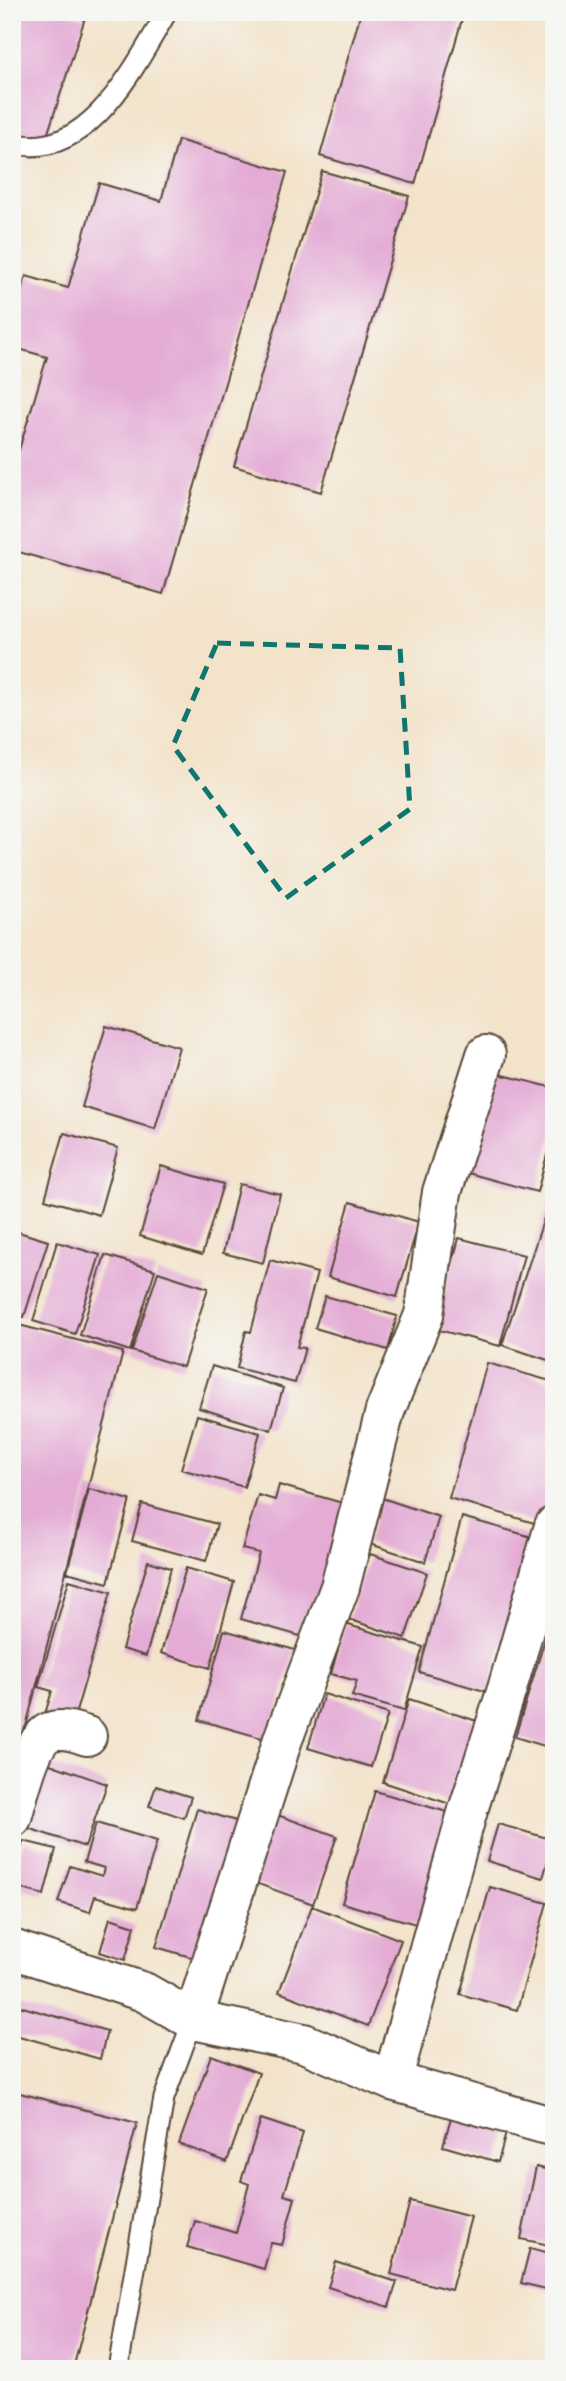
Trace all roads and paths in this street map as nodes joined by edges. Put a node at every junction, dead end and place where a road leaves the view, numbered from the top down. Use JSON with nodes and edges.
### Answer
{"nodes":[{"id":1,"x":167,"y":12,"type":"edge"},
{"id":2,"x":12,"y":144,"type":"edge"},
{"id":3,"x":486,"y":1055,"type":"dead end"},
{"id":4,"x":554,"y":1525,"type":"edge"},
{"id":5,"x":87,"y":1736,"type":"dead end"},
{"id":6,"x":12,"y":1818,"type":"edge"},
{"id":7,"x":12,"y":1949,"type":"edge"},
{"id":8,"x":193,"y":2020,"type":"junction"},
{"id":9,"x":392,"y":2081,"type":"junction"},
{"id":10,"x":554,"y":2127,"type":"edge"},
{"id":11,"x":118,"y":2369,"type":"edge"}],
"edges":[{"from":1,"to":2,"type":"lane"},
{"from":3,"to":8,"type":"street"},
{"from":4,"to":9,"type":"street"},
{"from":5,"to":6,"type":"street"},
{"from":7,"to":8,"type":"street"},
{"from":8,"to":9,"type":"street"},
{"from":8,"to":11,"type":"lane"},
{"from":9,"to":10,"type":"street"}]}
